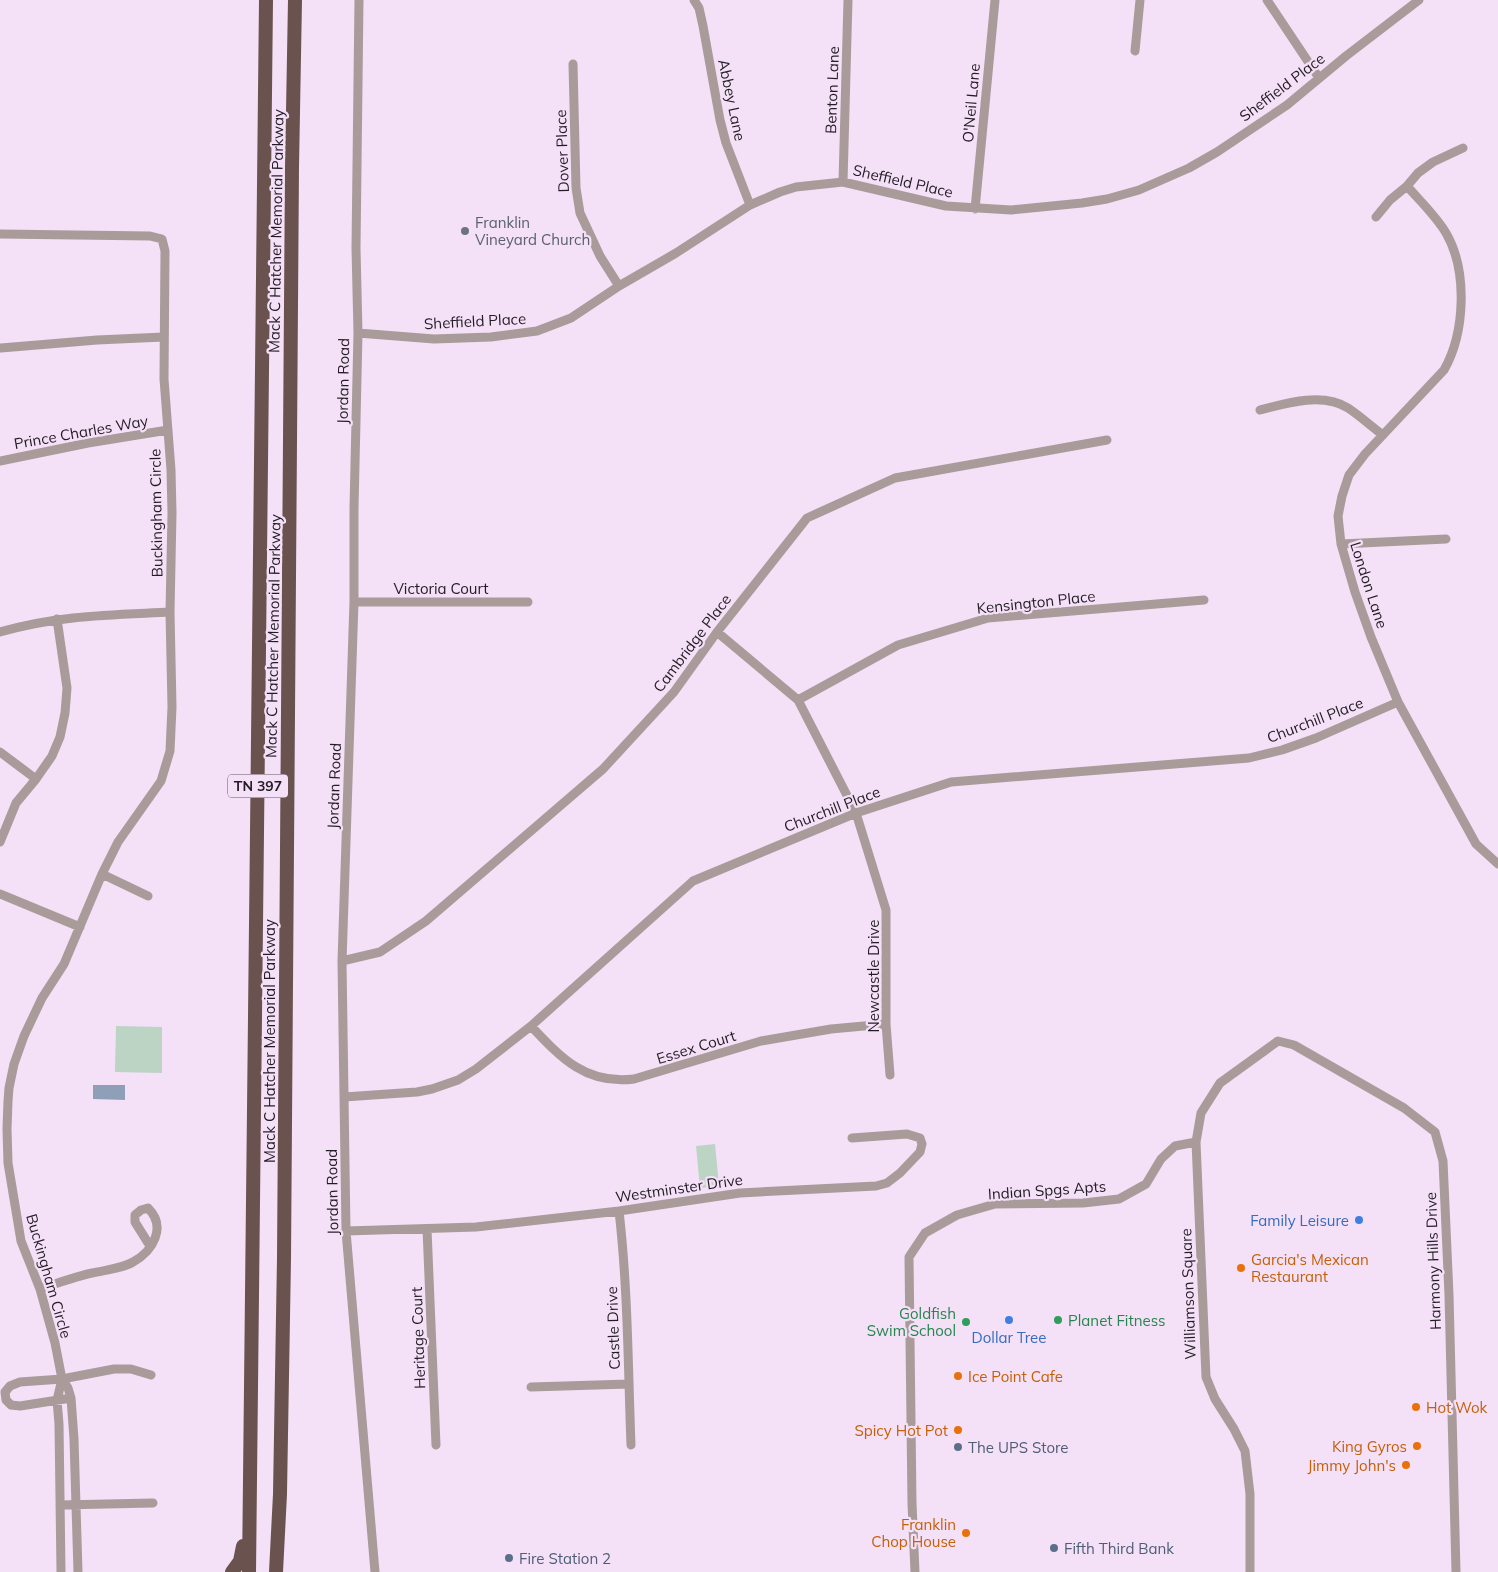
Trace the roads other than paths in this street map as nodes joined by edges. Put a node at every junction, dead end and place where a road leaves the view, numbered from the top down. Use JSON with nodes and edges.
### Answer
{"nodes":[{"id":1,"x":266,"y":0,"type":"edge"},
{"id":2,"x":295,"y":0,"type":"edge"},
{"id":3,"x":360,"y":0,"type":"edge"},
{"id":4,"x":694,"y":0,"type":"edge"},
{"id":5,"x":848,"y":0,"type":"edge"},
{"id":6,"x":995,"y":0,"type":"edge"},
{"id":7,"x":1140,"y":0,"type":"edge"},
{"id":8,"x":1267,"y":0,"type":"edge"},
{"id":9,"x":1419,"y":0,"type":"edge"},
{"id":10,"x":1135,"y":51,"type":"dead end"},
{"id":11,"x":573,"y":64,"type":"dead end"},
{"id":12,"x":1318,"y":78,"type":"junction"},
{"id":13,"x":1464,"y":148,"type":"dead end"},
{"id":14,"x":843,"y":182,"type":"junction"},
{"id":15,"x":1407,"y":186,"type":"junction"},
{"id":16,"x":750,"y":205,"type":"junction"},
{"id":17,"x":975,"y":209,"type":"junction"},
{"id":18,"x":1376,"y":216,"type":"dead end"},
{"id":19,"x":0,"y":234,"type":"edge"},
{"id":20,"x":619,"y":286,"type":"junction"},
{"id":21,"x":358,"y":333,"type":"junction"},
{"id":22,"x":164,"y":337,"type":"junction"},
{"id":23,"x":1,"y":348,"type":"dead end"},
{"id":24,"x":1260,"y":410,"type":"dead end"},
{"id":25,"x":168,"y":430,"type":"junction"},
{"id":26,"x":1383,"y":435,"type":"junction"},
{"id":27,"x":1107,"y":440,"type":"dead end"},
{"id":28,"x":0,"y":461,"type":"edge"},
{"id":29,"x":1446,"y":539,"type":"dead end"},
{"id":30,"x":1341,"y":544,"type":"junction"},
{"id":31,"x":1204,"y":600,"type":"dead end"},
{"id":32,"x":354,"y":602,"type":"junction"},
{"id":33,"x":528,"y":602,"type":"dead end"},
{"id":34,"x":170,"y":612,"type":"junction"},
{"id":35,"x":57,"y":619,"type":"junction"},
{"id":36,"x":0,"y":632,"type":"edge"},
{"id":37,"x":717,"y":632,"type":"junction"},
{"id":38,"x":798,"y":700,"type":"junction"},
{"id":39,"x":1398,"y":702,"type":"junction"},
{"id":40,"x":0,"y":752,"type":"edge"},
{"id":41,"x":36,"y":779,"type":"junction"},
{"id":42,"x":856,"y":813,"type":"junction"},
{"id":43,"x":0,"y":842,"type":"edge"},
{"id":44,"x":1498,"y":864,"type":"edge"},
{"id":45,"x":102,"y":874,"type":"junction"},
{"id":46,"x":0,"y":894,"type":"edge"},
{"id":47,"x":148,"y":896,"type":"dead end"},
{"id":48,"x":80,"y":927,"type":"junction"},
{"id":49,"x":342,"y":961,"type":"junction"},
{"id":50,"x":886,"y":1024,"type":"junction"},
{"id":51,"x":531,"y":1026,"type":"junction"},
{"id":52,"x":1278,"y":1041,"type":"joint"},
{"id":53,"x":890,"y":1075,"type":"dead end"},
{"id":54,"x":5,"y":1087,"type":"edge"},
{"id":55,"x":344,"y":1097,"type":"junction"},
{"id":56,"x":852,"y":1138,"type":"dead end"},
{"id":57,"x":1196,"y":1142,"type":"junction"},
{"id":58,"x":619,"y":1211,"type":"junction"},
{"id":59,"x":428,"y":1229,"type":"junction"},
{"id":60,"x":346,"y":1231,"type":"junction"},
{"id":61,"x":150,"y":1246,"type":"dead end"},
{"id":62,"x":40,"y":1288,"type":"junction"},
{"id":63,"x":151,"y":1374,"type":"dead end"},
{"id":64,"x":62,"y":1379,"type":"junction"},
{"id":65,"x":629,"y":1384,"type":"junction"},
{"id":66,"x":531,"y":1387,"type":"dead end"},
{"id":67,"x":71,"y":1398,"type":"junction"},
{"id":68,"x":57,"y":1400,"type":"junction"},
{"id":69,"x":250,"y":1437,"type":"junction"},
{"id":70,"x":436,"y":1445,"type":"dead end"},
{"id":71,"x":631,"y":1445,"type":"dead end"},
{"id":72,"x":153,"y":1503,"type":"dead end"},
{"id":73,"x":60,"y":1505,"type":"junction"},
{"id":74,"x":75,"y":1505,"type":"junction"},
{"id":75,"x":278,"y":1552,"type":"junction"},
{"id":76,"x":61,"y":1572,"type":"edge"},
{"id":77,"x":78,"y":1572,"type":"edge"},
{"id":78,"x":232,"y":1572,"type":"edge"},
{"id":79,"x":249,"y":1572,"type":"edge"},
{"id":80,"x":276,"y":1572,"type":"edge"},
{"id":81,"x":288,"y":1572,"type":"edge"},
{"id":82,"x":375,"y":1572,"type":"edge"},
{"id":83,"x":915,"y":1572,"type":"edge"},
{"id":84,"x":1250,"y":1572,"type":"edge"},
{"id":85,"x":1456,"y":1572,"type":"edge"}],
"edges":[{"from":1,"to":69,"type":"highway","name":"Mack C Hatcher Memorial Parkway","number":"TN 397"},
{"from":2,"to":75,"type":"highway","name":"Mack C Hatcher Memorial Parkway","number":"TN 397"},
{"from":3,"to":21,"type":"street","name":"Jordan Road"},
{"from":4,"to":16,"type":"street","name":"Abbey Lane"},
{"from":5,"to":14,"type":"street","name":"Benton Lane"},
{"from":6,"to":17,"type":"street","name":"O'Neil Lane"},
{"from":7,"to":10,"type":"street"},
{"from":8,"to":12,"type":"street"},
{"from":9,"to":12,"type":"street","name":"Sheffield Place"},
{"from":11,"to":20,"type":"street","name":"Dover Place"},
{"from":12,"to":17,"type":"street","name":"Sheffield Place"},
{"from":13,"to":15,"type":"street"},
{"from":14,"to":16,"type":"street","name":"Sheffield Place"},
{"from":14,"to":17,"type":"street","name":"Sheffield Place"},
{"from":15,"to":18,"type":"street"},
{"from":15,"to":26,"type":"street","name":"London Lane"},
{"from":16,"to":20,"type":"street","name":"Sheffield Place"},
{"from":19,"to":22,"type":"street","name":"Buckingham Circle"},
{"from":20,"to":21,"type":"street","name":"Sheffield Place"},
{"from":21,"to":32,"type":"street","name":"Jordan Road"},
{"from":22,"to":23,"type":"street"},
{"from":22,"to":25,"type":"street","name":"Buckingham Circle"},
{"from":24,"to":26,"type":"street"},
{"from":25,"to":28,"type":"street","name":"Prince Charles Way"},
{"from":25,"to":34,"type":"street","name":"Buckingham Circle"},
{"from":26,"to":30,"type":"street","name":"London Lane"},
{"from":27,"to":37,"type":"street","name":"Cambridge Place"},
{"from":29,"to":30,"type":"street"},
{"from":30,"to":39,"type":"street","name":"London Lane"},
{"from":31,"to":38,"type":"street","name":"Kensington Place"},
{"from":32,"to":33,"type":"street","name":"Victoria Court"},
{"from":32,"to":49,"type":"street","name":"Jordan Road"},
{"from":34,"to":35,"type":"street"},
{"from":34,"to":45,"type":"street","name":"Buckingham Circle"},
{"from":35,"to":36,"type":"street"},
{"from":35,"to":41,"type":"street"},
{"from":37,"to":38,"type":"street","name":"Newcastle Drive"},
{"from":37,"to":49,"type":"street","name":"Cambridge Place"},
{"from":38,"to":42,"type":"street","name":"Newcastle Drive"},
{"from":39,"to":42,"type":"street","name":"Churchill Place"},
{"from":39,"to":44,"type":"street","name":"London Lane"},
{"from":40,"to":41,"type":"street"},
{"from":41,"to":43,"type":"street"},
{"from":42,"to":50,"type":"street","name":"Newcastle Drive"},
{"from":42,"to":51,"type":"street","name":"Churchill Place"},
{"from":45,"to":47,"type":"street"},
{"from":45,"to":48,"type":"street","name":"Buckingham Circle"},
{"from":46,"to":48,"type":"street"},
{"from":48,"to":54,"type":"street","name":"Buckingham Circle"},
{"from":49,"to":55,"type":"street","name":"Jordan Road"},
{"from":50,"to":51,"type":"street","name":"Essex Court"},
{"from":50,"to":53,"type":"street","name":"Newcastle Drive"},
{"from":51,"to":55,"type":"street","name":"Churchill Place"},
{"from":52,"to":57,"type":"street","name":"Williamson Square"},
{"from":52,"to":85,"type":"street","name":"Harmony Hills Drive"},
{"from":54,"to":62,"type":"street","name":"Buckingham Circle"},
{"from":55,"to":60,"type":"street","name":"Jordan Road"},
{"from":56,"to":58,"type":"street","name":"Westminster Drive"},
{"from":57,"to":83,"type":"street","name":"Indian Spgs Apts"},
{"from":57,"to":84,"type":"street","name":"Williamson Square"},
{"from":58,"to":59,"type":"street","name":"Westminster Drive"},
{"from":58,"to":65,"type":"street","name":"Castle Drive"},
{"from":59,"to":60,"type":"street","name":"Westminster Drive"},
{"from":59,"to":70,"type":"street","name":"Heritage Court"},
{"from":60,"to":82,"type":"street","name":"Jordan Road"},
{"from":61,"to":62,"type":"street"},
{"from":62,"to":64,"type":"street","name":"Buckingham Circle"},
{"from":63,"to":64,"type":"street"},
{"from":64,"to":67,"type":"street","name":"Buckingham Circle"},
{"from":64,"to":68,"type":"street","name":"Buckingham Circle"},
{"from":64,"to":68,"type":"street"},
{"from":65,"to":66,"type":"street"},
{"from":65,"to":71,"type":"street","name":"Castle Drive"},
{"from":67,"to":68,"type":"street"},
{"from":67,"to":74,"type":"street","name":"Buckingham Circle"},
{"from":68,"to":73,"type":"street","name":"Buckingham Circle"},
{"from":69,"to":78,"type":"highway"},
{"from":69,"to":79,"type":"highway","name":"Mack C Hatcher Memorial Parkway","number":"TN 397"},
{"from":72,"to":74,"type":"street"},
{"from":73,"to":74,"type":"street"},
{"from":73,"to":76,"type":"street","name":"Buckingham Circle"},
{"from":74,"to":77,"type":"street","name":"Buckingham Circle"},
{"from":75,"to":80,"type":"highway","name":"Mack C Hatcher Memorial Parkway","number":"TN 397"},
{"from":75,"to":81,"type":"highway"}]}
